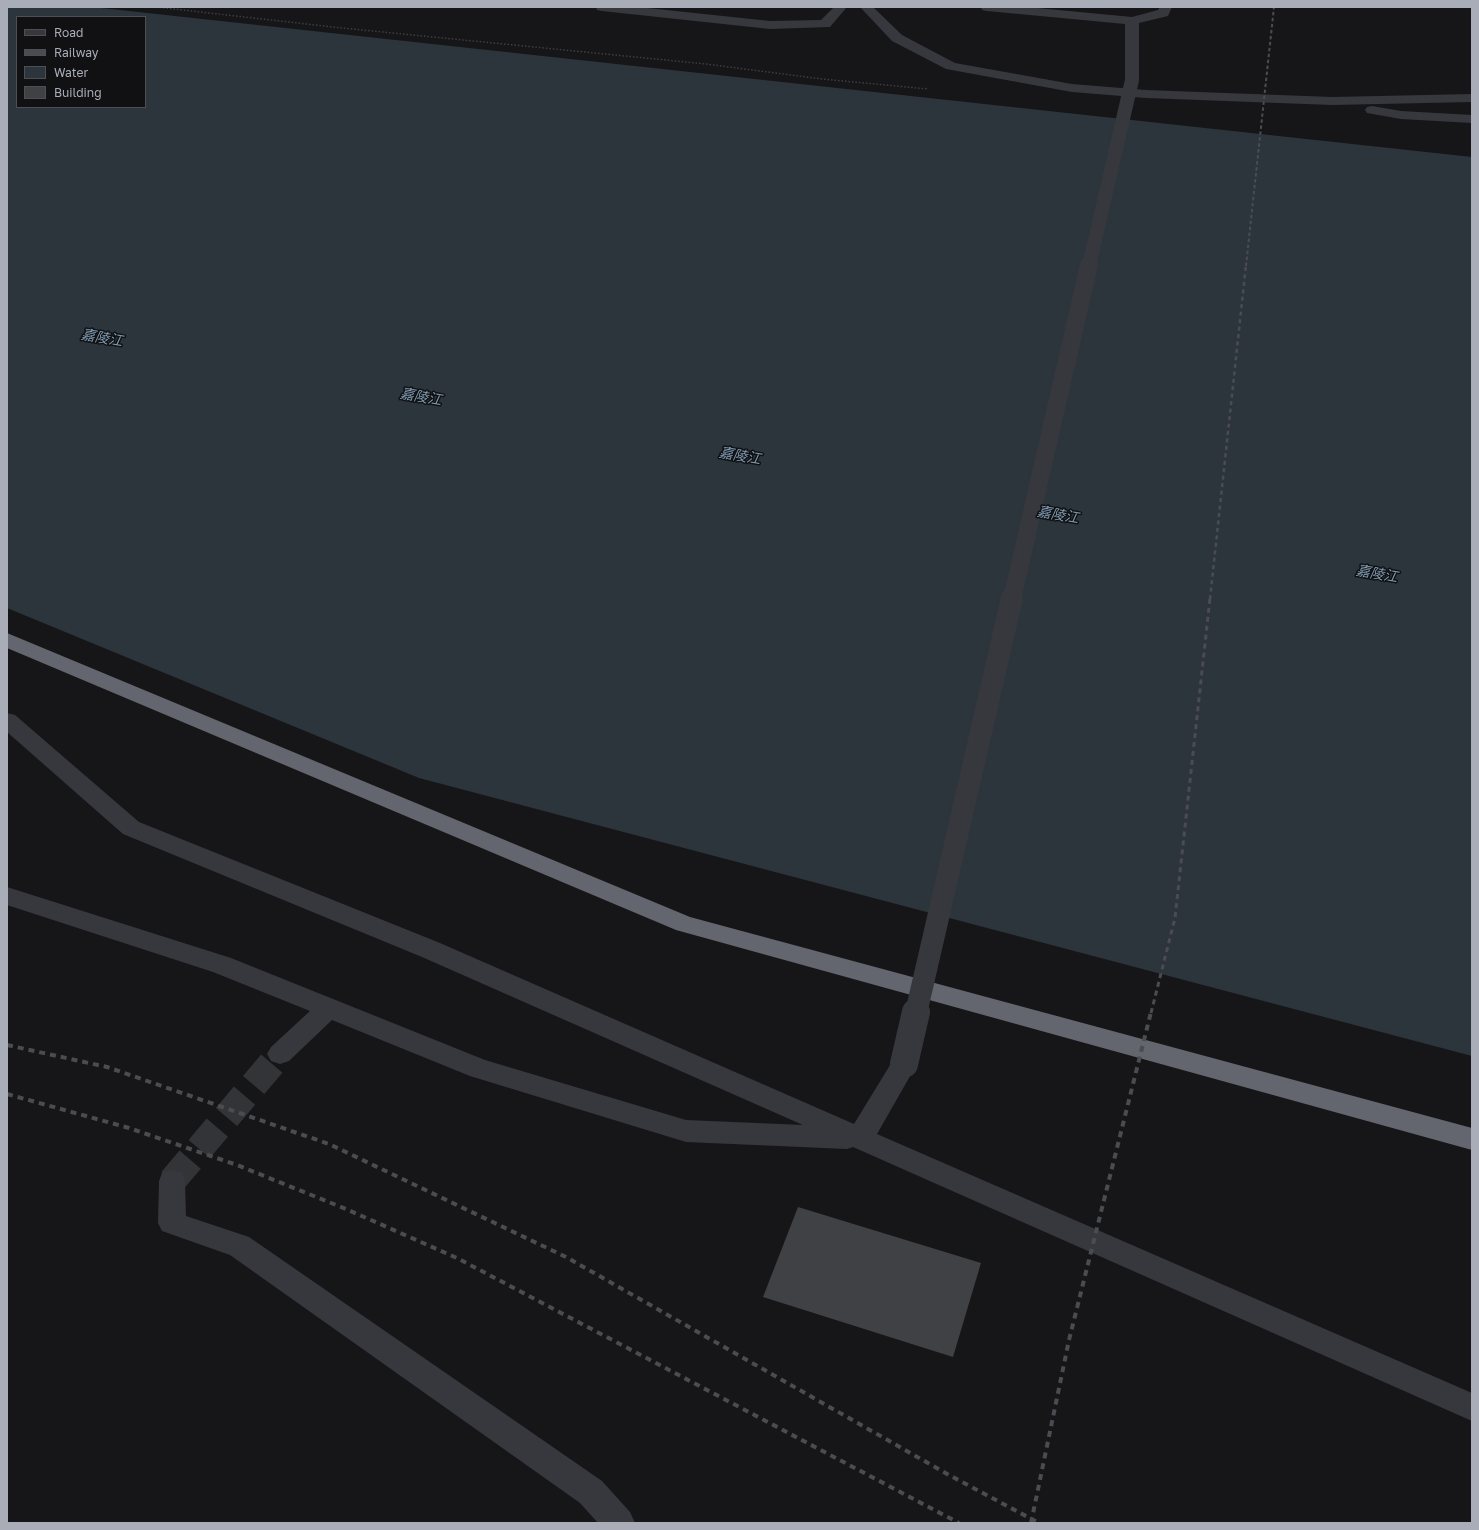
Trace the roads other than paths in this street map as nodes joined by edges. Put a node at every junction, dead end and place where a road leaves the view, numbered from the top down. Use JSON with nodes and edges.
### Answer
{"nodes":[{"id":1,"x":602,"y":7,"type":"edge"},
{"id":2,"x":841,"y":7,"type":"edge"},
{"id":3,"x":866,"y":7,"type":"edge"},
{"id":4,"x":987,"y":7,"type":"edge"},
{"id":5,"x":1166,"y":7,"type":"edge"},
{"id":6,"x":1132,"y":21,"type":"junction"},
{"id":7,"x":1472,"y":98,"type":"edge"},
{"id":8,"x":1332,"y":101,"type":"junction"},
{"id":9,"x":1472,"y":119,"type":"edge"},
{"id":10,"x":7,"y":640,"type":"edge"},
{"id":11,"x":7,"y":720,"type":"edge"},
{"id":12,"x":7,"y":896,"type":"edge"},
{"id":13,"x":329,"y":1008,"type":"junction"},
{"id":14,"x":280,"y":1054,"type":"tunnel mouth"},
{"id":15,"x":860,"y":1138,"type":"junction"},
{"id":16,"x":1472,"y":1139,"type":"edge"},
{"id":17,"x":172,"y":1181,"type":"tunnel mouth"},
{"id":18,"x":1472,"y":1407,"type":"edge"},
{"id":19,"x":619,"y":1523,"type":"edge"}],
"edges":[{"from":1,"to":2,"type":"street"},
{"from":3,"to":8,"type":"street"},
{"from":4,"to":6,"type":"street"},
{"from":5,"to":6,"type":"street"},
{"from":6,"to":15,"type":"street","bridge":true},
{"from":7,"to":8,"type":"street"},
{"from":8,"to":9,"type":"street"},
{"from":10,"to":16,"type":"highway"},
{"from":11,"to":15,"type":"street"},
{"from":12,"to":13,"type":"street"},
{"from":13,"to":14,"type":"street"},
{"from":13,"to":15,"type":"street"},
{"from":15,"to":18,"type":"street"},
{"from":17,"to":19,"type":"street"}]}
